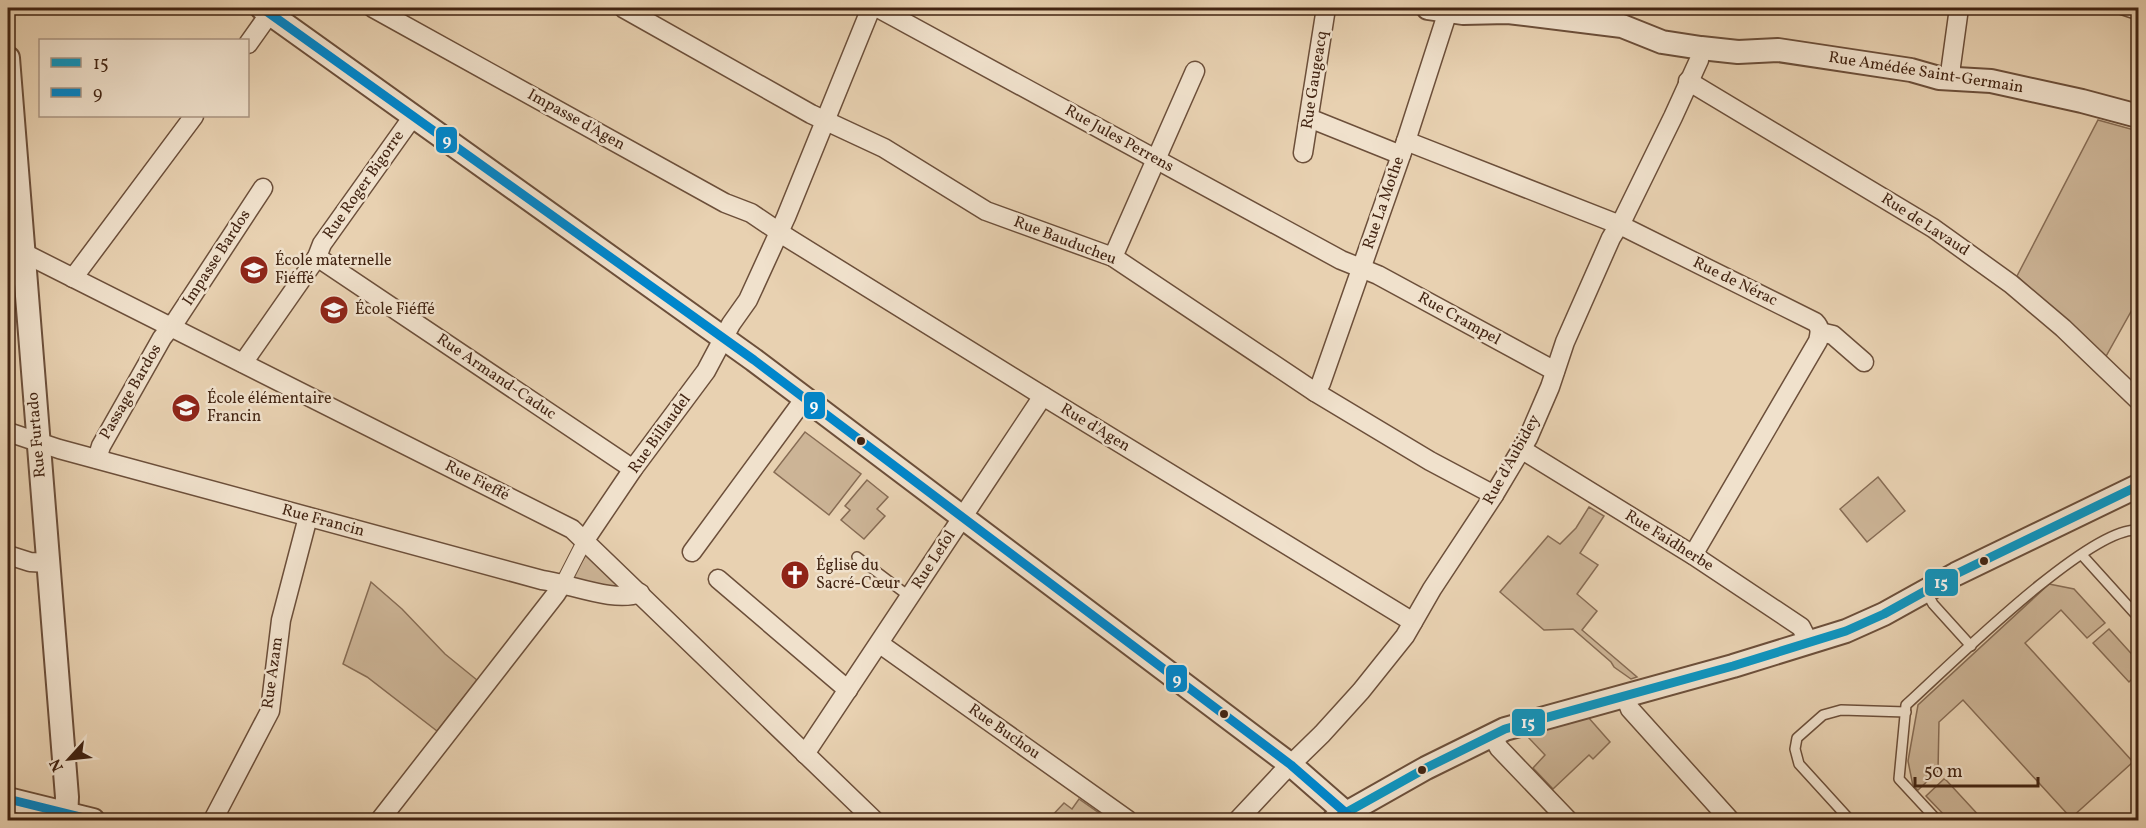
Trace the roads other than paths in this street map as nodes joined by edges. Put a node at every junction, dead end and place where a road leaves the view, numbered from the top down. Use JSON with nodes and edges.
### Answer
{"nodes":[{"id":1,"x":373,"y":8,"type":"edge"},
{"id":2,"x":623,"y":8,"type":"edge"},
{"id":3,"x":871,"y":8,"type":"edge"},
{"id":4,"x":878,"y":8,"type":"edge"},
{"id":5,"x":1326,"y":8,"type":"edge"},
{"id":6,"x":1959,"y":8,"type":"edge"},
{"id":7,"x":2117,"y":8,"type":"edge"},
{"id":8,"x":1438,"y":9,"type":"edge"},
{"id":9,"x":266,"y":10,"type":"edge"},
{"id":10,"x":1509,"y":10,"type":"edge"},
{"id":11,"x":2139,"y":15,"type":"edge"},
{"id":12,"x":249,"y":42,"type":"edge"},
{"id":13,"x":1701,"y":48,"type":"junction"},
{"id":14,"x":8,"y":58,"type":"edge"},
{"id":15,"x":1194,"y":71,"type":"dead end"},
{"id":16,"x":1951,"y":78,"type":"junction"},
{"id":17,"x":1688,"y":81,"type":"junction"},
{"id":18,"x":414,"y":115,"type":"junction"},
{"id":19,"x":2139,"y":116,"type":"edge"},
{"id":20,"x":193,"y":117,"type":"edge"},
{"id":21,"x":1309,"y":118,"type":"junction"},
{"id":22,"x":825,"y":120,"type":"junction"},
{"id":23,"x":10,"y":130,"type":"edge"},
{"id":24,"x":1404,"y":148,"type":"junction"},
{"id":25,"x":1303,"y":153,"type":"dead end"},
{"id":26,"x":1156,"y":159,"type":"junction"},
{"id":27,"x":263,"y":188,"type":"dead end"},
{"id":28,"x":1620,"y":225,"type":"junction"},
{"id":29,"x":779,"y":232,"type":"junction"},
{"id":30,"x":15,"y":249,"type":"edge"},
{"id":31,"x":317,"y":257,"type":"junction"},
{"id":32,"x":1113,"y":257,"type":"junction"},
{"id":33,"x":1362,"y":268,"type":"junction"},
{"id":34,"x":73,"y":278,"type":"junction"},
{"id":35,"x":171,"y":328,"type":"junction"},
{"id":36,"x":1820,"y":332,"type":"junction"},
{"id":37,"x":724,"y":338,"type":"junction"},
{"id":38,"x":1864,"y":362,"type":"dead end"},
{"id":39,"x":243,"y":363,"type":"junction"},
{"id":40,"x":1555,"y":371,"type":"junction"},
{"id":41,"x":1315,"y":392,"type":"junction"},
{"id":42,"x":1043,"y":396,"type":"junction"},
{"id":43,"x":805,"y":398,"type":"junction"},
{"id":44,"x":2139,"y":400,"type":"edge"},
{"id":45,"x":8,"y":432,"type":"edge"},
{"id":46,"x":38,"y":442,"type":"junction"},
{"id":47,"x":1521,"y":449,"type":"junction"},
{"id":48,"x":97,"y":459,"type":"junction"},
{"id":49,"x":633,"y":470,"type":"junction"},
{"id":50,"x":2139,"y":486,"type":"edge"},
{"id":51,"x":1494,"y":495,"type":"junction"},
{"id":52,"x":964,"y":516,"type":"junction"},
{"id":53,"x":308,"y":517,"type":"junction"},
{"id":54,"x":2139,"y":530,"type":"edge"},
{"id":55,"x":585,"y":540,"type":"junction"},
{"id":56,"x":692,"y":552,"type":"dead end"},
{"id":57,"x":8,"y":555,"type":"edge"},
{"id":58,"x":1693,"y":555,"type":"junction"},
{"id":59,"x":2082,"y":555,"type":"junction"},
{"id":60,"x":857,"y":556,"type":"dead end"},
{"id":61,"x":48,"y":563,"type":"junction"},
{"id":62,"x":718,"y":579,"type":"dead end"},
{"id":63,"x":562,"y":583,"type":"junction"},
{"id":64,"x":1926,"y":591,"type":"junction"},
{"id":65,"x":640,"y":593,"type":"junction"},
{"id":66,"x":910,"y":597,"type":"junction"},
{"id":67,"x":2139,"y":617,"type":"edge"},
{"id":68,"x":1413,"y":622,"type":"junction"},
{"id":69,"x":1809,"y":643,"type":"junction"},
{"id":70,"x":880,"y":644,"type":"junction"},
{"id":71,"x":1971,"y":646,"type":"junction"},
{"id":72,"x":848,"y":690,"type":"junction"},
{"id":73,"x":1624,"y":696,"type":"junction"},
{"id":74,"x":1905,"y":712,"type":"junction"},
{"id":75,"x":1492,"y":735,"type":"junction"},
{"id":76,"x":805,"y":754,"type":"junction"},
{"id":77,"x":1291,"y":765,"type":"junction"},
{"id":78,"x":8,"y":799,"type":"edge"},
{"id":79,"x":66,"y":817,"type":"edge"},
{"id":80,"x":1344,"y":818,"type":"edge"},
{"id":81,"x":93,"y":820,"type":"edge"},
{"id":82,"x":213,"y":820,"type":"edge"},
{"id":83,"x":380,"y":820,"type":"edge"},
{"id":84,"x":874,"y":820,"type":"edge"},
{"id":85,"x":1128,"y":820,"type":"edge"},
{"id":86,"x":1238,"y":820,"type":"edge"},
{"id":87,"x":1568,"y":820,"type":"edge"},
{"id":88,"x":1730,"y":820,"type":"edge"},
{"id":89,"x":1850,"y":820,"type":"edge"},
{"id":90,"x":1937,"y":820,"type":"edge"}],
"edges":[{"from":1,"to":29,"type":"street","name":"Impasse d'Agen"},
{"from":2,"to":22,"type":"street","name":"Rue Bauducheu"},
{"from":3,"to":22,"type":"street","name":"Rue Billaudel"},
{"from":4,"to":26,"type":"street","name":"Rue Jules Perrens"},
{"from":5,"to":21,"type":"street","name":"Rue Gaugeacq"},
{"from":6,"to":16,"type":"street"},
{"from":7,"to":11,"type":"lane"},
{"from":8,"to":10,"type":"street","name":"Rue Amédée Saint-Germain"},
{"from":8,"to":24,"type":"street","name":"Rue La Mothe"},
{"from":9,"to":12,"type":"street"},
{"from":9,"to":18,"type":"street"},
{"from":10,"to":13,"type":"street","name":"Rue Amédée Saint-Germain"},
{"from":13,"to":16,"type":"street","name":"Rue Amédée Saint-Germain"},
{"from":13,"to":17,"type":"street","name":"Rue d'Aubidey"},
{"from":14,"to":23,"type":"street","name":"Rue Furtado"},
{"from":15,"to":26,"type":"street"},
{"from":16,"to":19,"type":"street","name":"Rue Amédée Saint-Germain"},
{"from":17,"to":28,"type":"street","name":"Rue d'Aubidey"},
{"from":17,"to":44,"type":"street","name":"Rue de Lavaud"},
{"from":18,"to":31,"type":"street","name":"Rue Roger Bigorre"},
{"from":18,"to":37,"type":"street"},
{"from":20,"to":34,"type":"street"},
{"from":21,"to":24,"type":"street","name":"Rue de Nérac"},
{"from":21,"to":25,"type":"street","name":"Rue Gaugeacq"},
{"from":22,"to":29,"type":"street","name":"Rue Billaudel"},
{"from":22,"to":32,"type":"street","name":"Rue Bauducheu"},
{"from":23,"to":30,"type":"street","name":"Rue Furtado"},
{"from":24,"to":28,"type":"street","name":"Rue de Nérac"},
{"from":24,"to":33,"type":"street","name":"Rue La Mothe"},
{"from":26,"to":32,"type":"street"},
{"from":26,"to":33,"type":"street","name":"Rue Jules Perrens"},
{"from":27,"to":35,"type":"street","name":"Impasse Bardos"},
{"from":28,"to":36,"type":"street","name":"Rue de Nérac"},
{"from":28,"to":40,"type":"street","name":"Rue d'Aubidey"},
{"from":29,"to":37,"type":"street","name":"Rue Billaudel"},
{"from":29,"to":42,"type":"street","name":"Rue d'Agen"},
{"from":30,"to":34,"type":"street","name":"Rue Fieffé"},
{"from":30,"to":46,"type":"street","name":"Rue Furtado"},
{"from":31,"to":39,"type":"street"},
{"from":31,"to":49,"type":"street","name":"Rue Armand-Caduc"},
{"from":32,"to":41,"type":"street","name":"Rue Bauducheu"},
{"from":33,"to":40,"type":"street","name":"Rue Crampel"},
{"from":33,"to":41,"type":"street","name":"Rue La Mothe"},
{"from":34,"to":35,"type":"street","name":"Rue Fieffé"},
{"from":35,"to":39,"type":"street","name":"Rue Fieffé"},
{"from":35,"to":48,"type":"street","name":"Passage Bardos"},
{"from":36,"to":38,"type":"street","name":"Rue de Nérac"},
{"from":36,"to":58,"type":"street"},
{"from":37,"to":43,"type":"street"},
{"from":37,"to":49,"type":"street","name":"Rue Billaudel"},
{"from":39,"to":55,"type":"street","name":"Rue Fieffé"},
{"from":40,"to":47,"type":"street","name":"Rue d'Aubidey"},
{"from":41,"to":51,"type":"street","name":"Rue Bauducheu"},
{"from":42,"to":52,"type":"street","name":"Rue Lefol"},
{"from":42,"to":68,"type":"street","name":"Rue d'Agen"},
{"from":43,"to":52,"type":"street"},
{"from":43,"to":56,"type":"street"},
{"from":45,"to":46,"type":"street","name":"Rue Francin"},
{"from":46,"to":48,"type":"street","name":"Rue Francin"},
{"from":46,"to":61,"type":"street","name":"Rue Furtado"},
{"from":47,"to":51,"type":"street","name":"Rue d'Aubidey"},
{"from":47,"to":58,"type":"street","name":"Rue Faidherbe"},
{"from":48,"to":53,"type":"street","name":"Rue Francin"},
{"from":49,"to":55,"type":"street","name":"Rue Billaudel"},
{"from":50,"to":64,"type":"street"},
{"from":51,"to":68,"type":"street","name":"Rue d'Aubidey"},
{"from":52,"to":66,"type":"street","name":"Rue Lefol"},
{"from":52,"to":77,"type":"street"},
{"from":53,"to":63,"type":"street","name":"Rue Francin"},
{"from":53,"to":82,"type":"street","name":"Rue Azam"},
{"from":54,"to":59,"type":"lane"},
{"from":55,"to":63,"type":"street","name":"Rue Billaudel"},
{"from":55,"to":65,"type":"street","name":"Rue Fieffé"},
{"from":57,"to":61,"type":"street"},
{"from":58,"to":69,"type":"street","name":"Rue Faidherbe"},
{"from":59,"to":67,"type":"lane"},
{"from":59,"to":71,"type":"lane"},
{"from":60,"to":66,"type":"lane"},
{"from":61,"to":79,"type":"street","name":"Rue Furtado"},
{"from":62,"to":72,"type":"street"},
{"from":63,"to":65,"type":"street","name":"Rue Francin"},
{"from":63,"to":83,"type":"street","name":"Rue Billaudel"},
{"from":64,"to":69,"type":"street"},
{"from":64,"to":71,"type":"lane"},
{"from":65,"to":76,"type":"street","name":"Rue Fieffé"},
{"from":66,"to":70,"type":"street","name":"Rue Lefol"},
{"from":68,"to":77,"type":"street","name":"Rue d'Aubidey"},
{"from":69,"to":73,"type":"street"},
{"from":70,"to":72,"type":"street","name":"Rue Lefol"},
{"from":70,"to":85,"type":"street","name":"Rue Buchou"},
{"from":71,"to":74,"type":"lane"},
{"from":72,"to":76,"type":"street","name":"Rue Lefol"},
{"from":73,"to":75,"type":"street"},
{"from":73,"to":88,"type":"street"},
{"from":74,"to":89,"type":"lane"},
{"from":74,"to":90,"type":"lane"},
{"from":75,"to":80,"type":"street"},
{"from":75,"to":87,"type":"street"},
{"from":76,"to":84,"type":"street","name":"Rue Fieffé"},
{"from":77,"to":80,"type":"street"},
{"from":77,"to":86,"type":"street","name":"Rue d'Aubidey"},
{"from":78,"to":79,"type":"street"},
{"from":79,"to":81,"type":"street"}]}
